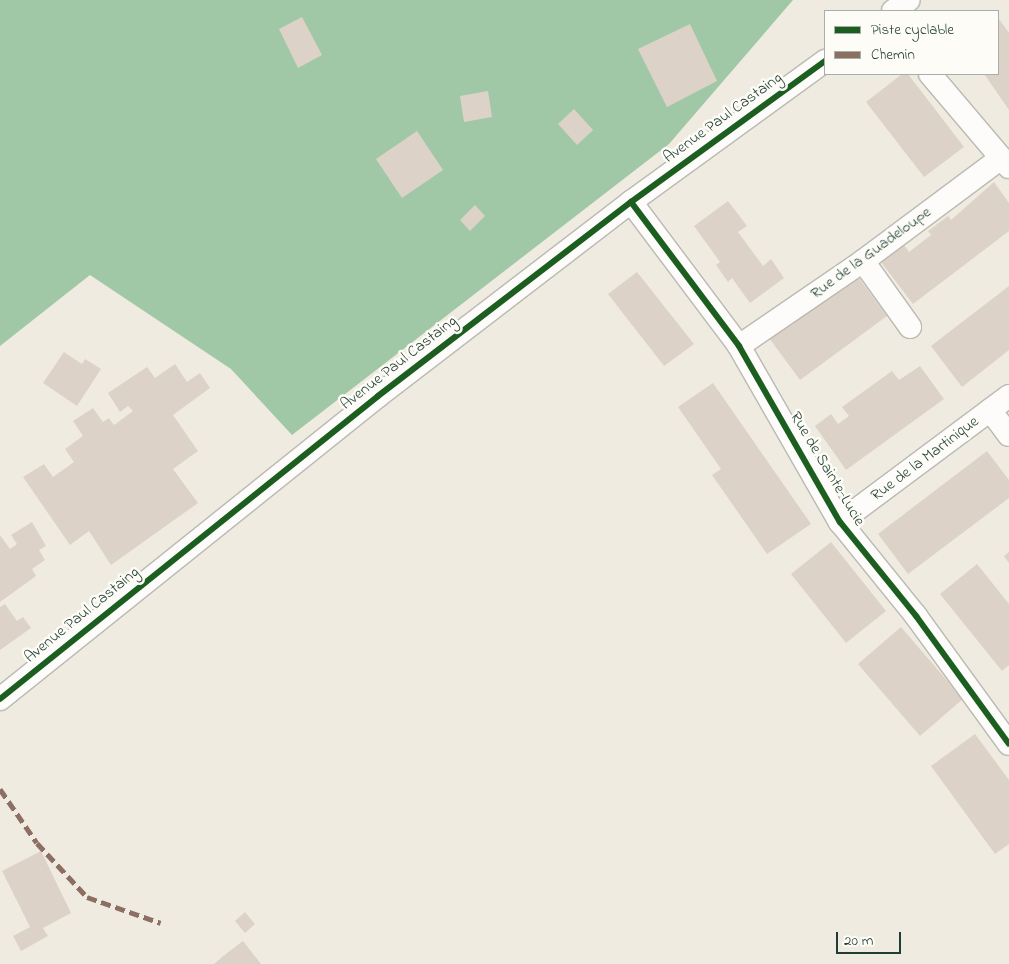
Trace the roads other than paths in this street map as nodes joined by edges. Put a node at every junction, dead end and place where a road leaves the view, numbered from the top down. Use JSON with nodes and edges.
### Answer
{"nodes":[{"id":1,"x":908,"y":0,"type":"edge"},
{"id":2,"x":895,"y":10,"type":"edge"},
{"id":3,"x":824,"y":62,"type":"edge"},
{"id":4,"x":931,"y":75,"type":"edge"},
{"id":5,"x":1005,"y":162,"type":"edge"},
{"id":6,"x":631,"y":202,"type":"junction"},
{"id":7,"x":863,"y":261,"type":"junction"},
{"id":8,"x":910,"y":327,"type":"dead end"},
{"id":9,"x":739,"y":346,"type":"junction"},
{"id":10,"x":1009,"y":396,"type":"edge"},
{"id":11,"x":990,"y":410,"type":"junction"},
{"id":12,"x":1009,"y":435,"type":"edge"},
{"id":13,"x":840,"y":522,"type":"junction"},
{"id":14,"x":0,"y":699,"type":"edge"},
{"id":15,"x":1009,"y":744,"type":"edge"}],
"edges":[{"from":1,"to":2,"type":"street"},
{"from":3,"to":6,"type":"street","name":"Avenue Paul Castaing"},
{"from":4,"to":5,"type":"street"},
{"from":5,"to":7,"type":"street","name":"Rue de la Guadeloupe"},
{"from":6,"to":9,"type":"street","name":"Rue de Sainte-Lucie"},
{"from":6,"to":14,"type":"street","name":"Avenue Paul Castaing"},
{"from":7,"to":8,"type":"street"},
{"from":7,"to":9,"type":"street","name":"Rue de la Guadeloupe"},
{"from":9,"to":13,"type":"street","name":"Rue de Sainte-Lucie"},
{"from":10,"to":11,"type":"street","name":"Rue de la Martinique"},
{"from":11,"to":12,"type":"street"},
{"from":11,"to":13,"type":"street","name":"Rue de la Martinique"},
{"from":13,"to":15,"type":"street","name":"Rue de Sainte-Lucie"}]}
